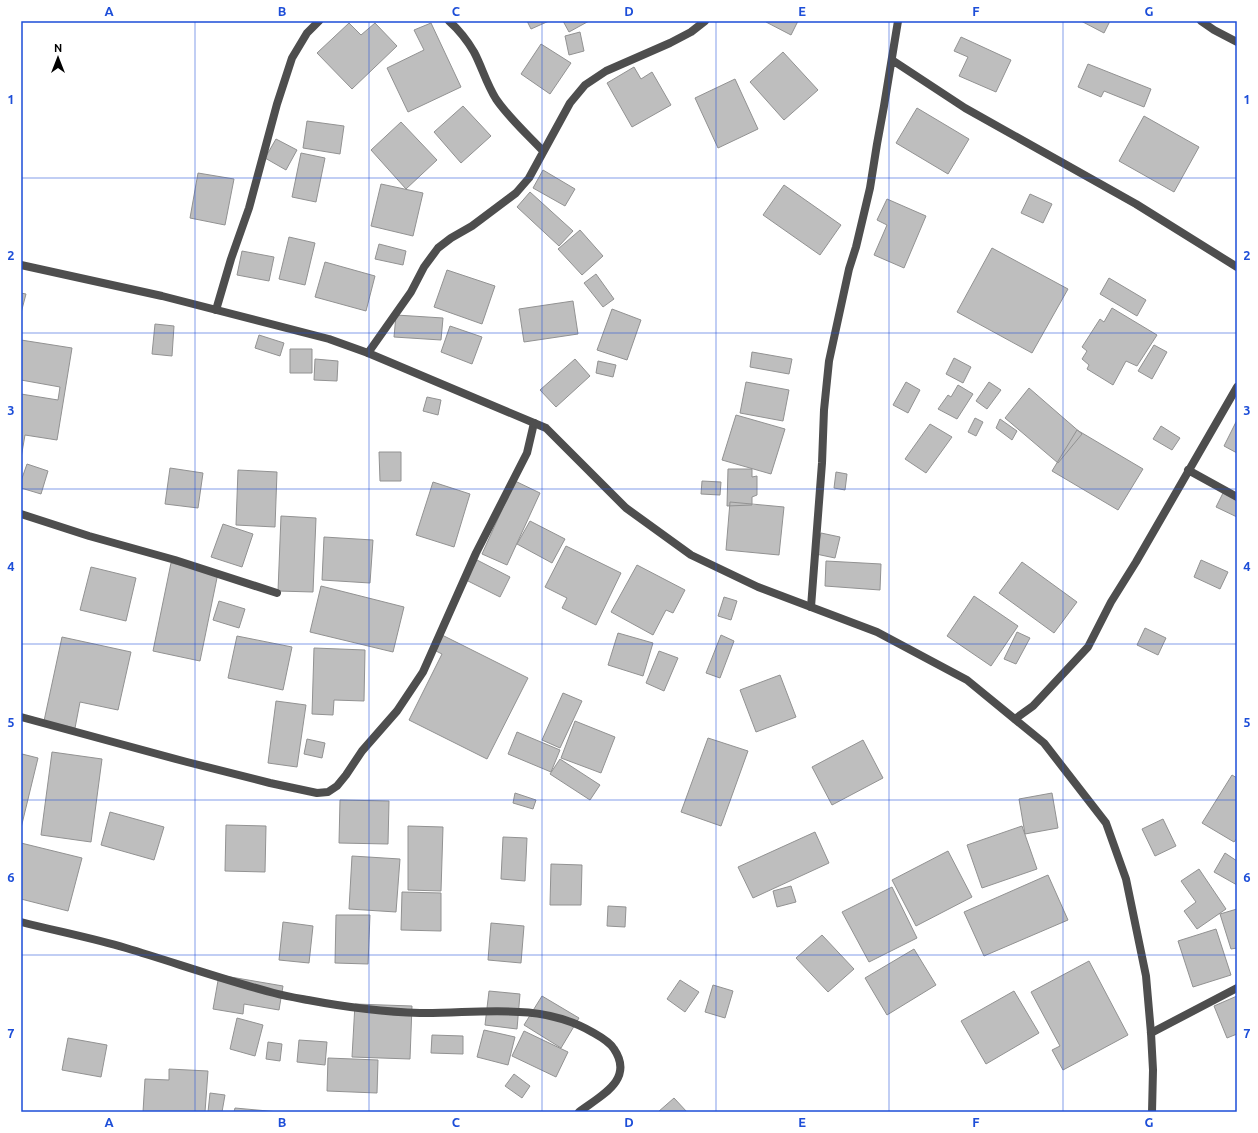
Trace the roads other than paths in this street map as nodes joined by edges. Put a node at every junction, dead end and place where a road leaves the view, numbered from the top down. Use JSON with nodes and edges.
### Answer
{"nodes":[{"id":1,"x":320,"y":21,"type":"edge"},
{"id":2,"x":449,"y":21,"type":"edge"},
{"id":3,"x":705,"y":21,"type":"edge"},
{"id":4,"x":890,"y":21,"type":"edge"},
{"id":5,"x":1201,"y":21,"type":"edge"},
{"id":6,"x":898,"y":24,"type":"edge"},
{"id":7,"x":1237,"y":42,"type":"edge"},
{"id":8,"x":892,"y":60,"type":"junction"},
{"id":9,"x":544,"y":151,"type":"junction"},
{"id":10,"x":21,"y":265,"type":"edge"},
{"id":11,"x":1237,"y":268,"type":"edge"},
{"id":12,"x":216,"y":310,"type":"junction"},
{"id":13,"x":368,"y":353,"type":"junction"},
{"id":14,"x":1237,"y":387,"type":"edge"},
{"id":15,"x":534,"y":423,"type":"junction"},
{"id":16,"x":1188,"y":470,"type":"junction"},
{"id":17,"x":1237,"y":498,"type":"edge"},
{"id":18,"x":21,"y":514,"type":"edge"},
{"id":19,"x":277,"y":593,"type":"dead end"},
{"id":20,"x":811,"y":607,"type":"junction"},
{"id":21,"x":21,"y":717,"type":"edge"},
{"id":22,"x":1015,"y":719,"type":"junction"},
{"id":23,"x":21,"y":922,"type":"edge"},
{"id":24,"x":1237,"y":988,"type":"edge"},
{"id":25,"x":1151,"y":1033,"type":"junction"},
{"id":26,"x":579,"y":1112,"type":"edge"},
{"id":27,"x":1152,"y":1112,"type":"edge"}],
"edges":[{"from":1,"to":12,"type":"street"},
{"from":2,"to":9,"type":"street"},
{"from":3,"to":9,"type":"street"},
{"from":4,"to":6,"type":"street"},
{"from":5,"to":7,"type":"street"},
{"from":6,"to":8,"type":"street"},
{"from":8,"to":11,"type":"street"},
{"from":8,"to":20,"type":"street"},
{"from":9,"to":13,"type":"street"},
{"from":10,"to":12,"type":"street"},
{"from":12,"to":13,"type":"street"},
{"from":13,"to":15,"type":"street"},
{"from":14,"to":16,"type":"street"},
{"from":15,"to":20,"type":"street"},
{"from":15,"to":21,"type":"street"},
{"from":16,"to":17,"type":"street"},
{"from":16,"to":22,"type":"street"},
{"from":18,"to":19,"type":"street"},
{"from":20,"to":22,"type":"street"},
{"from":22,"to":25,"type":"street"},
{"from":23,"to":26,"type":"street"},
{"from":24,"to":25,"type":"street"},
{"from":25,"to":27,"type":"street"}]}
